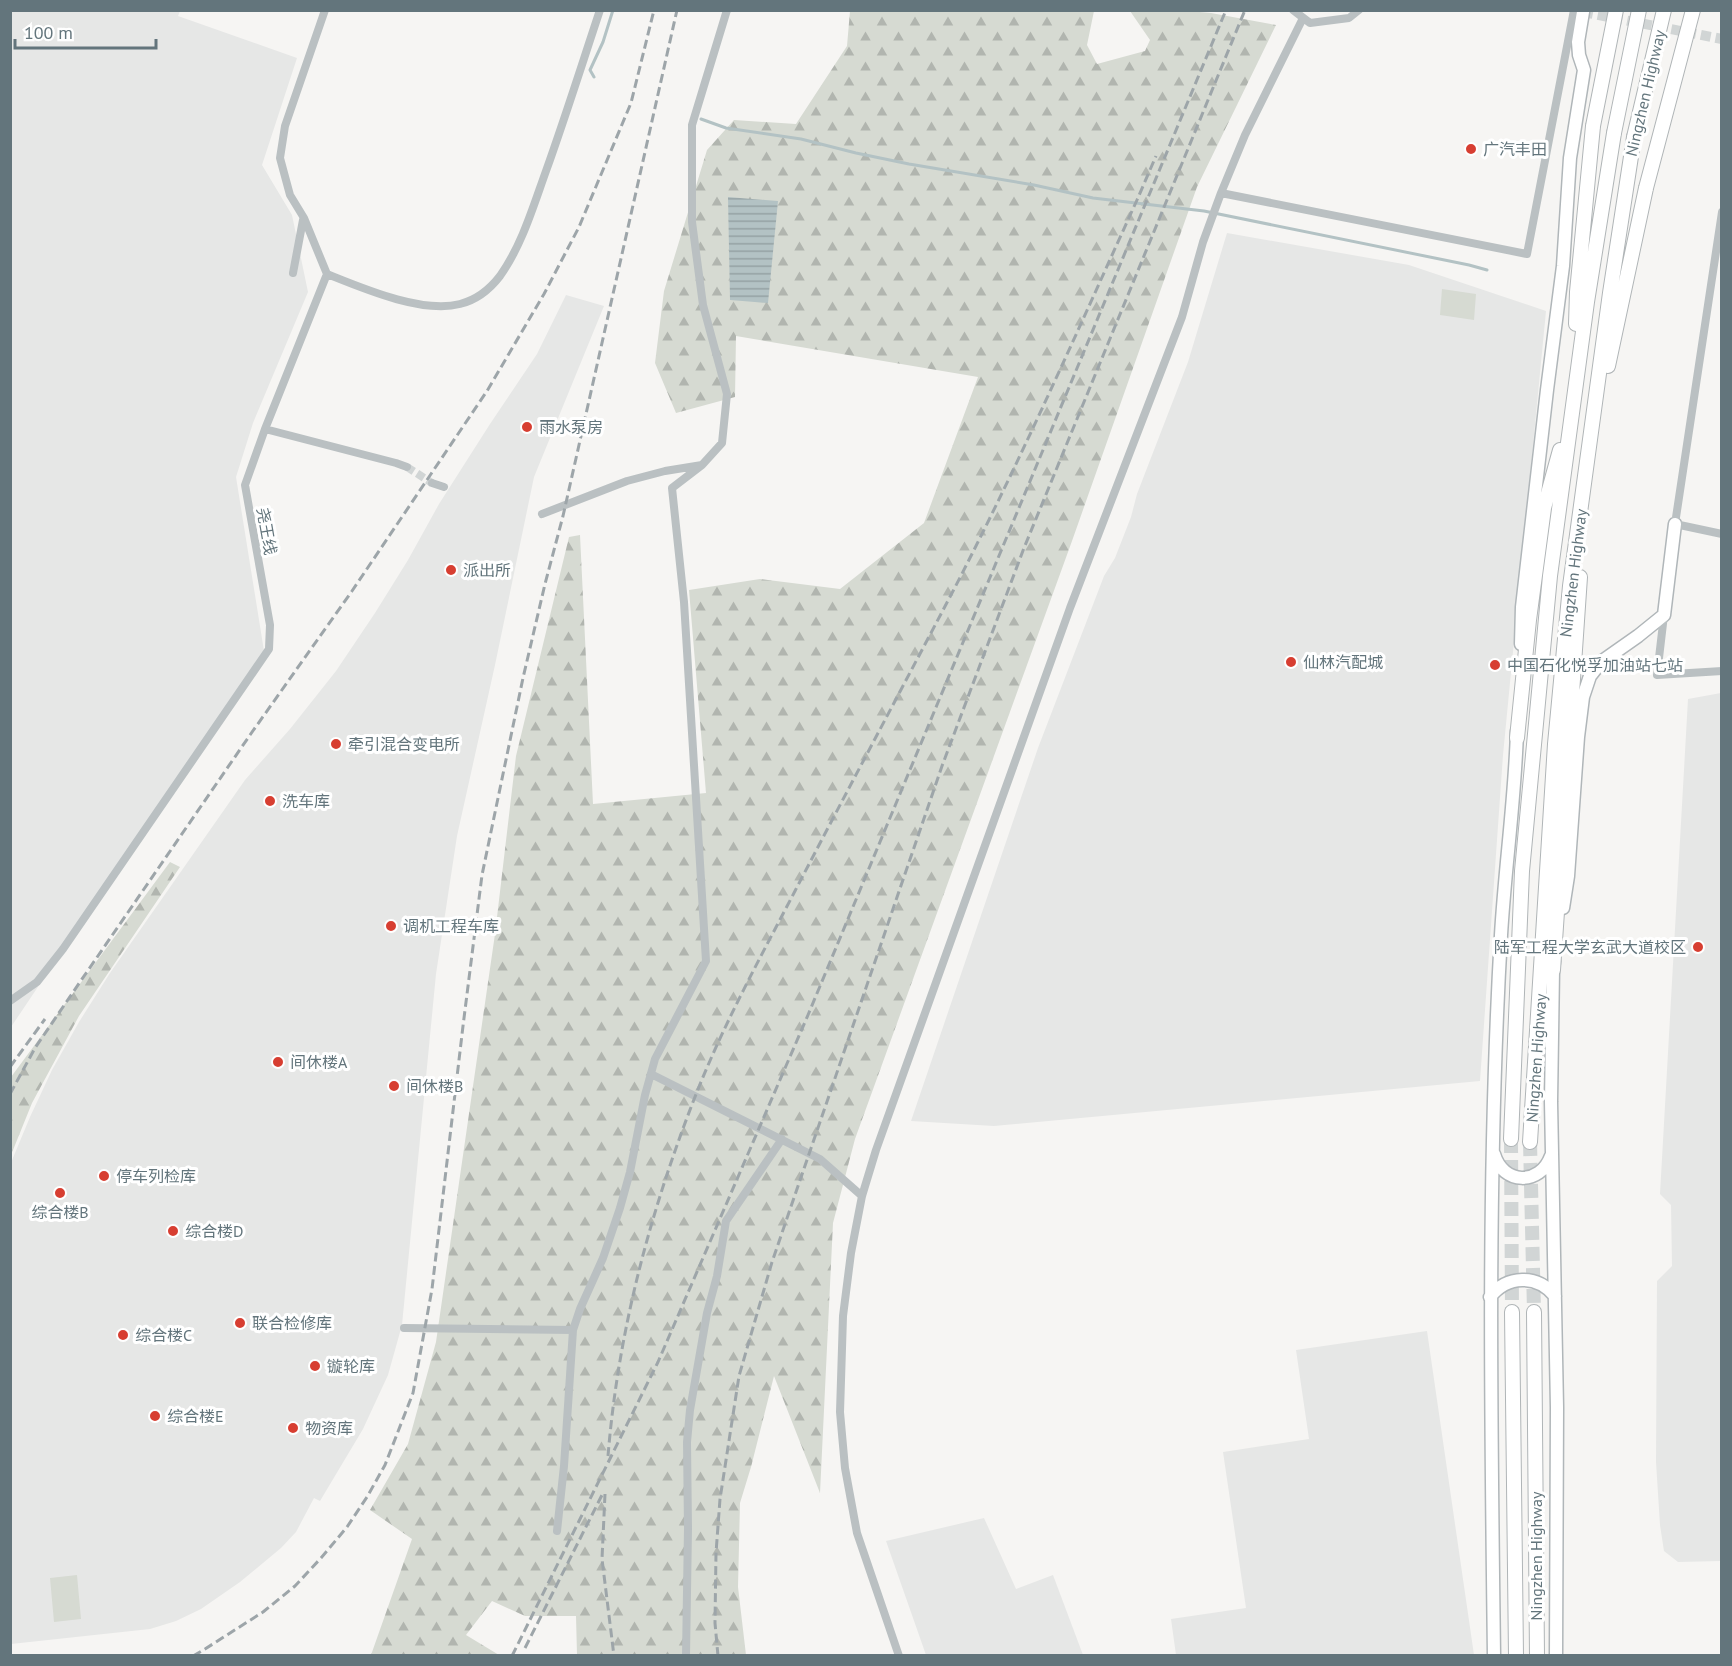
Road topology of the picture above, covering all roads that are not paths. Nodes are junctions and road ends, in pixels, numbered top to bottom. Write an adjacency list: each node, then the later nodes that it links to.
1 (325, 10): 14 (street)
2 (600, 10): 16 (street)
3 (727, 10): 20 (street)
4 (1293, 10): 11 (street)
5 (1359, 10): 11 (street)
6 (1616, 10): 17 (highway, bridge)
7 (1639, 10): 17 (highway, Ningzhen Highway, bridge)
8 (1664, 10): 19 (highway, Ningzhen Highway, bridge)
9 (1693, 10): 19 (highway, bridge)
10 (1578, 11): 12 (street); 29 (main road)
11 (1303, 18): 12 (street)
12 (1221, 193): 38 (street)
13 (1722, 212): 25 (street)
14 (304, 218): 15 (street); 16 (street)
15 (293, 273)
16 (327, 274): 18 (street, 尧王线)
17 (1574, 399): 29 (highway); 34 (highway, Ningzhen Highway)
18 (265, 429): 21 (street); 31 (street, 尧王线)
19 (1588, 459): 30 (highway); 35 (highway, Ningzhen Highway)
20 (702, 465): 24 (street); 32 (street)
21 (407, 467)
22 (432, 483): 23 (street)
23 (444, 486)
24 (542, 514)
25 (1675, 524): 26 (street); 27 (main road)
26 (1722, 534)
27 (1664, 615): 28 (street); 30 (main road)
28 (1722, 671)
29 (1517, 738): 37 (main road)
30 (1553, 970): 36 (main road)
31 (10, 1001)
32 (651, 1074): 33 (street); 44 (street)
33 (782, 1139): 38 (street); 46 (street)
34 (1510, 1139)
35 (1530, 1142)
36 (1552, 1142): 37 (main road); 39 (main road)
37 (1493, 1150): 40 (main road)
38 (862, 1196): 47 (street)
39 (1555, 1296): 40 (main road); 51 (main road)
40 (1490, 1297): 48 (main road)
41 (1512, 1312): 49 (highway, Ningzhen Highway)
42 (1534, 1312): 50 (highway, Ningzhen Highway)
43 (404, 1328): 44 (street)
44 (573, 1330): 45 (street)
45 (557, 1531)
46 (686, 1656)
47 (899, 1656)
48 (1494, 1656)
49 (1516, 1656)
50 (1537, 1656)
51 (1556, 1656)

